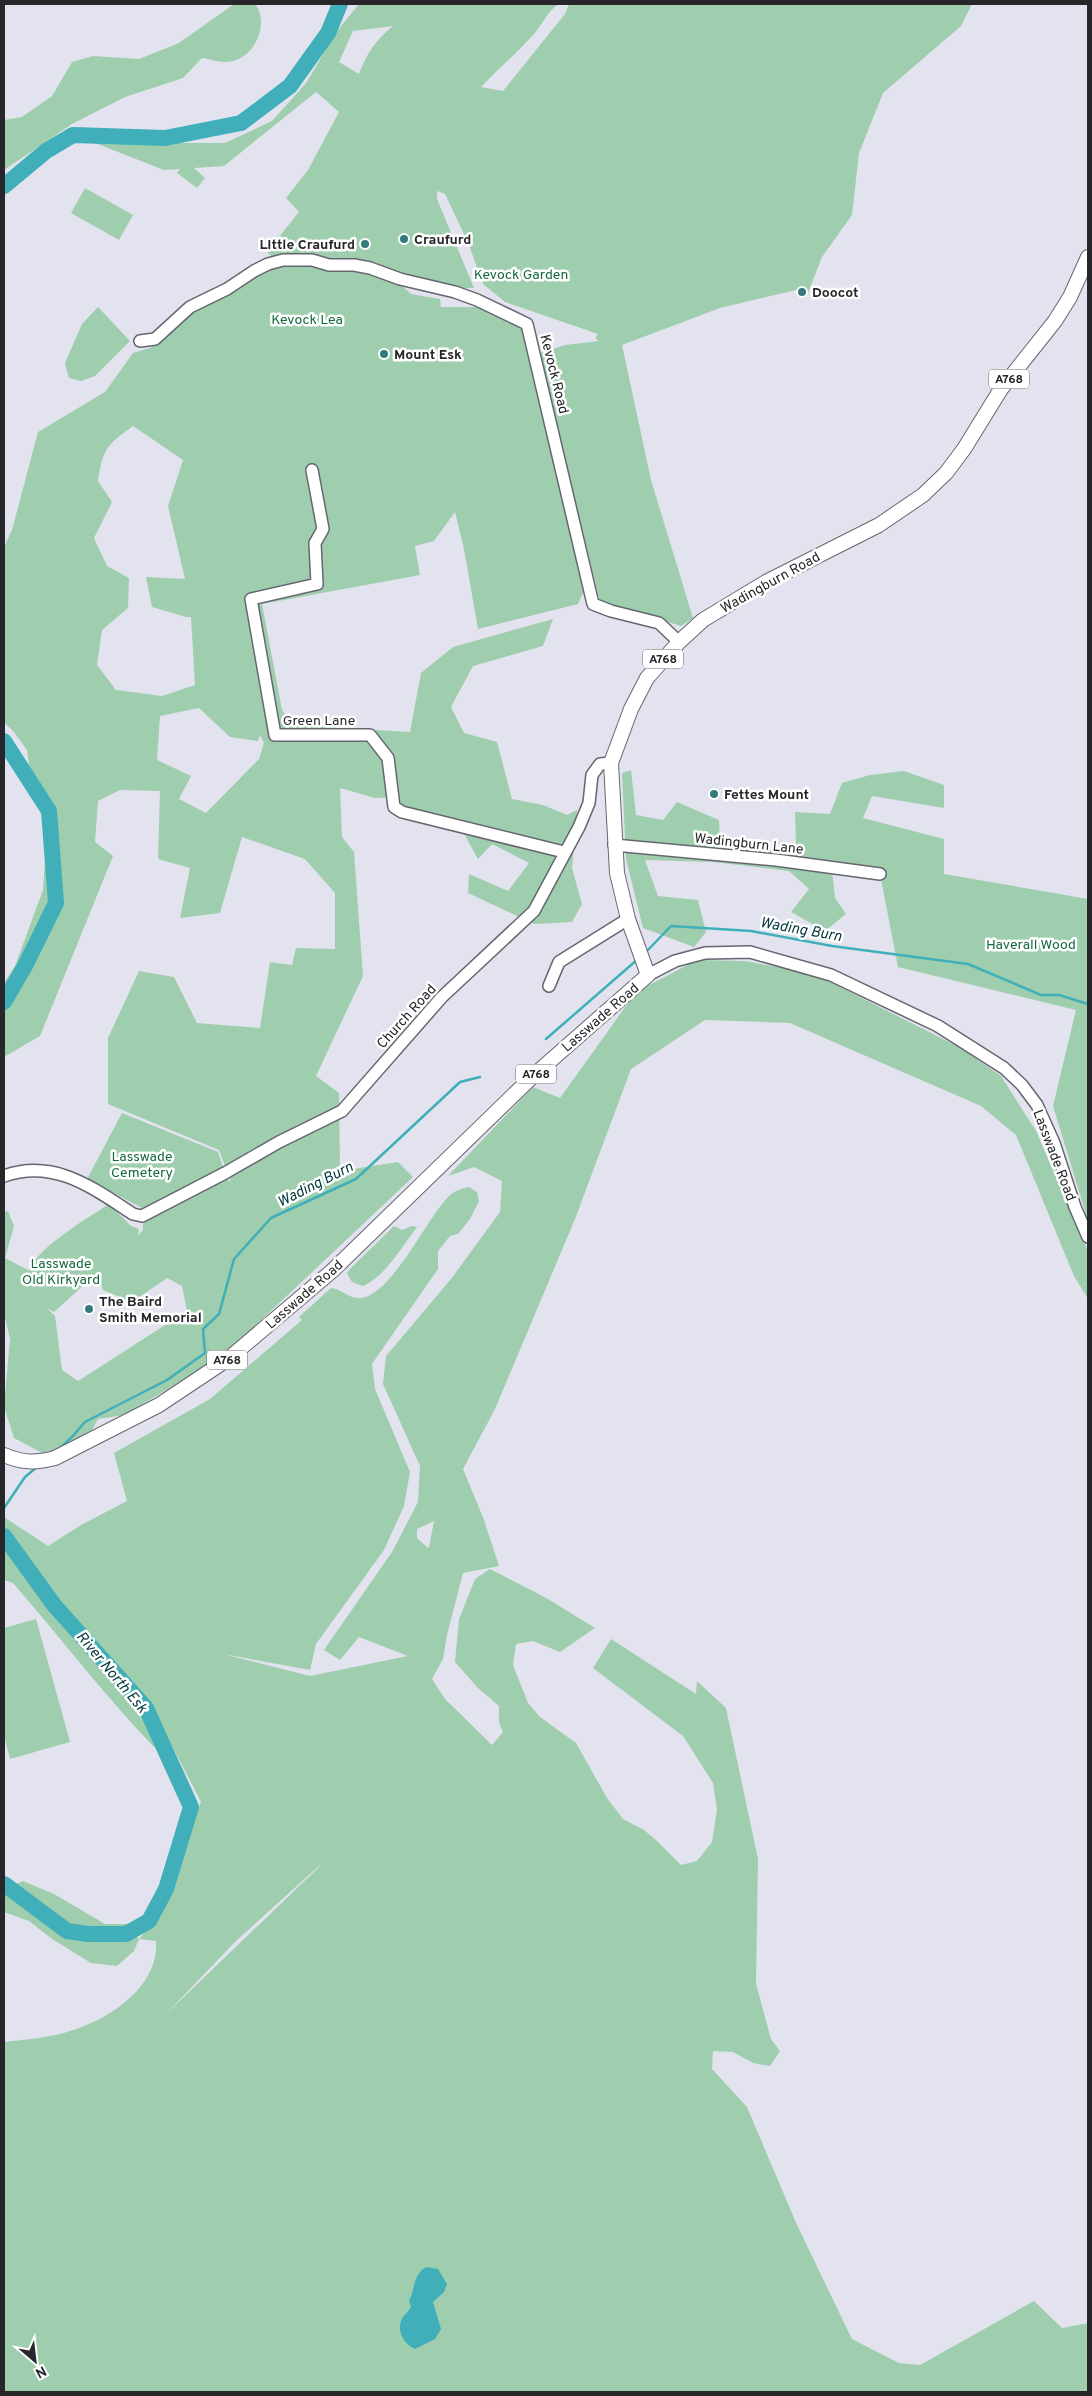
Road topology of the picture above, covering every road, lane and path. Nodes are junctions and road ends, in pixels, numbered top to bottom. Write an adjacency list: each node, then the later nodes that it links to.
1 (1088, 257): 4 (main road, Wadingburn Road / A768)
2 (140, 340): 4 (street, Kevock Road)
3 (312, 470): 7 (street, Green Lane)
4 (679, 642): 5 (main road, Wadingburn Road / A768)
5 (611, 763): 6 (main road, Wadingburn Road / A768); 7 (street, Church Road)
6 (614, 845): 8 (street, Wadingburn Lane); 9 (main road, Wadingburn Road / A768)
7 (564, 852): 12 (street, Church Road)
8 (880, 874)
9 (628, 919): 10 (main road, Wadingburn Road / A768); 11 (street)
10 (643, 963): 13 (street, Lasswade Road); 14 (main road, Lasswade Road / A768)
11 (549, 986)
12 (4, 1176)
13 (1088, 1237)
14 (4, 1456)

